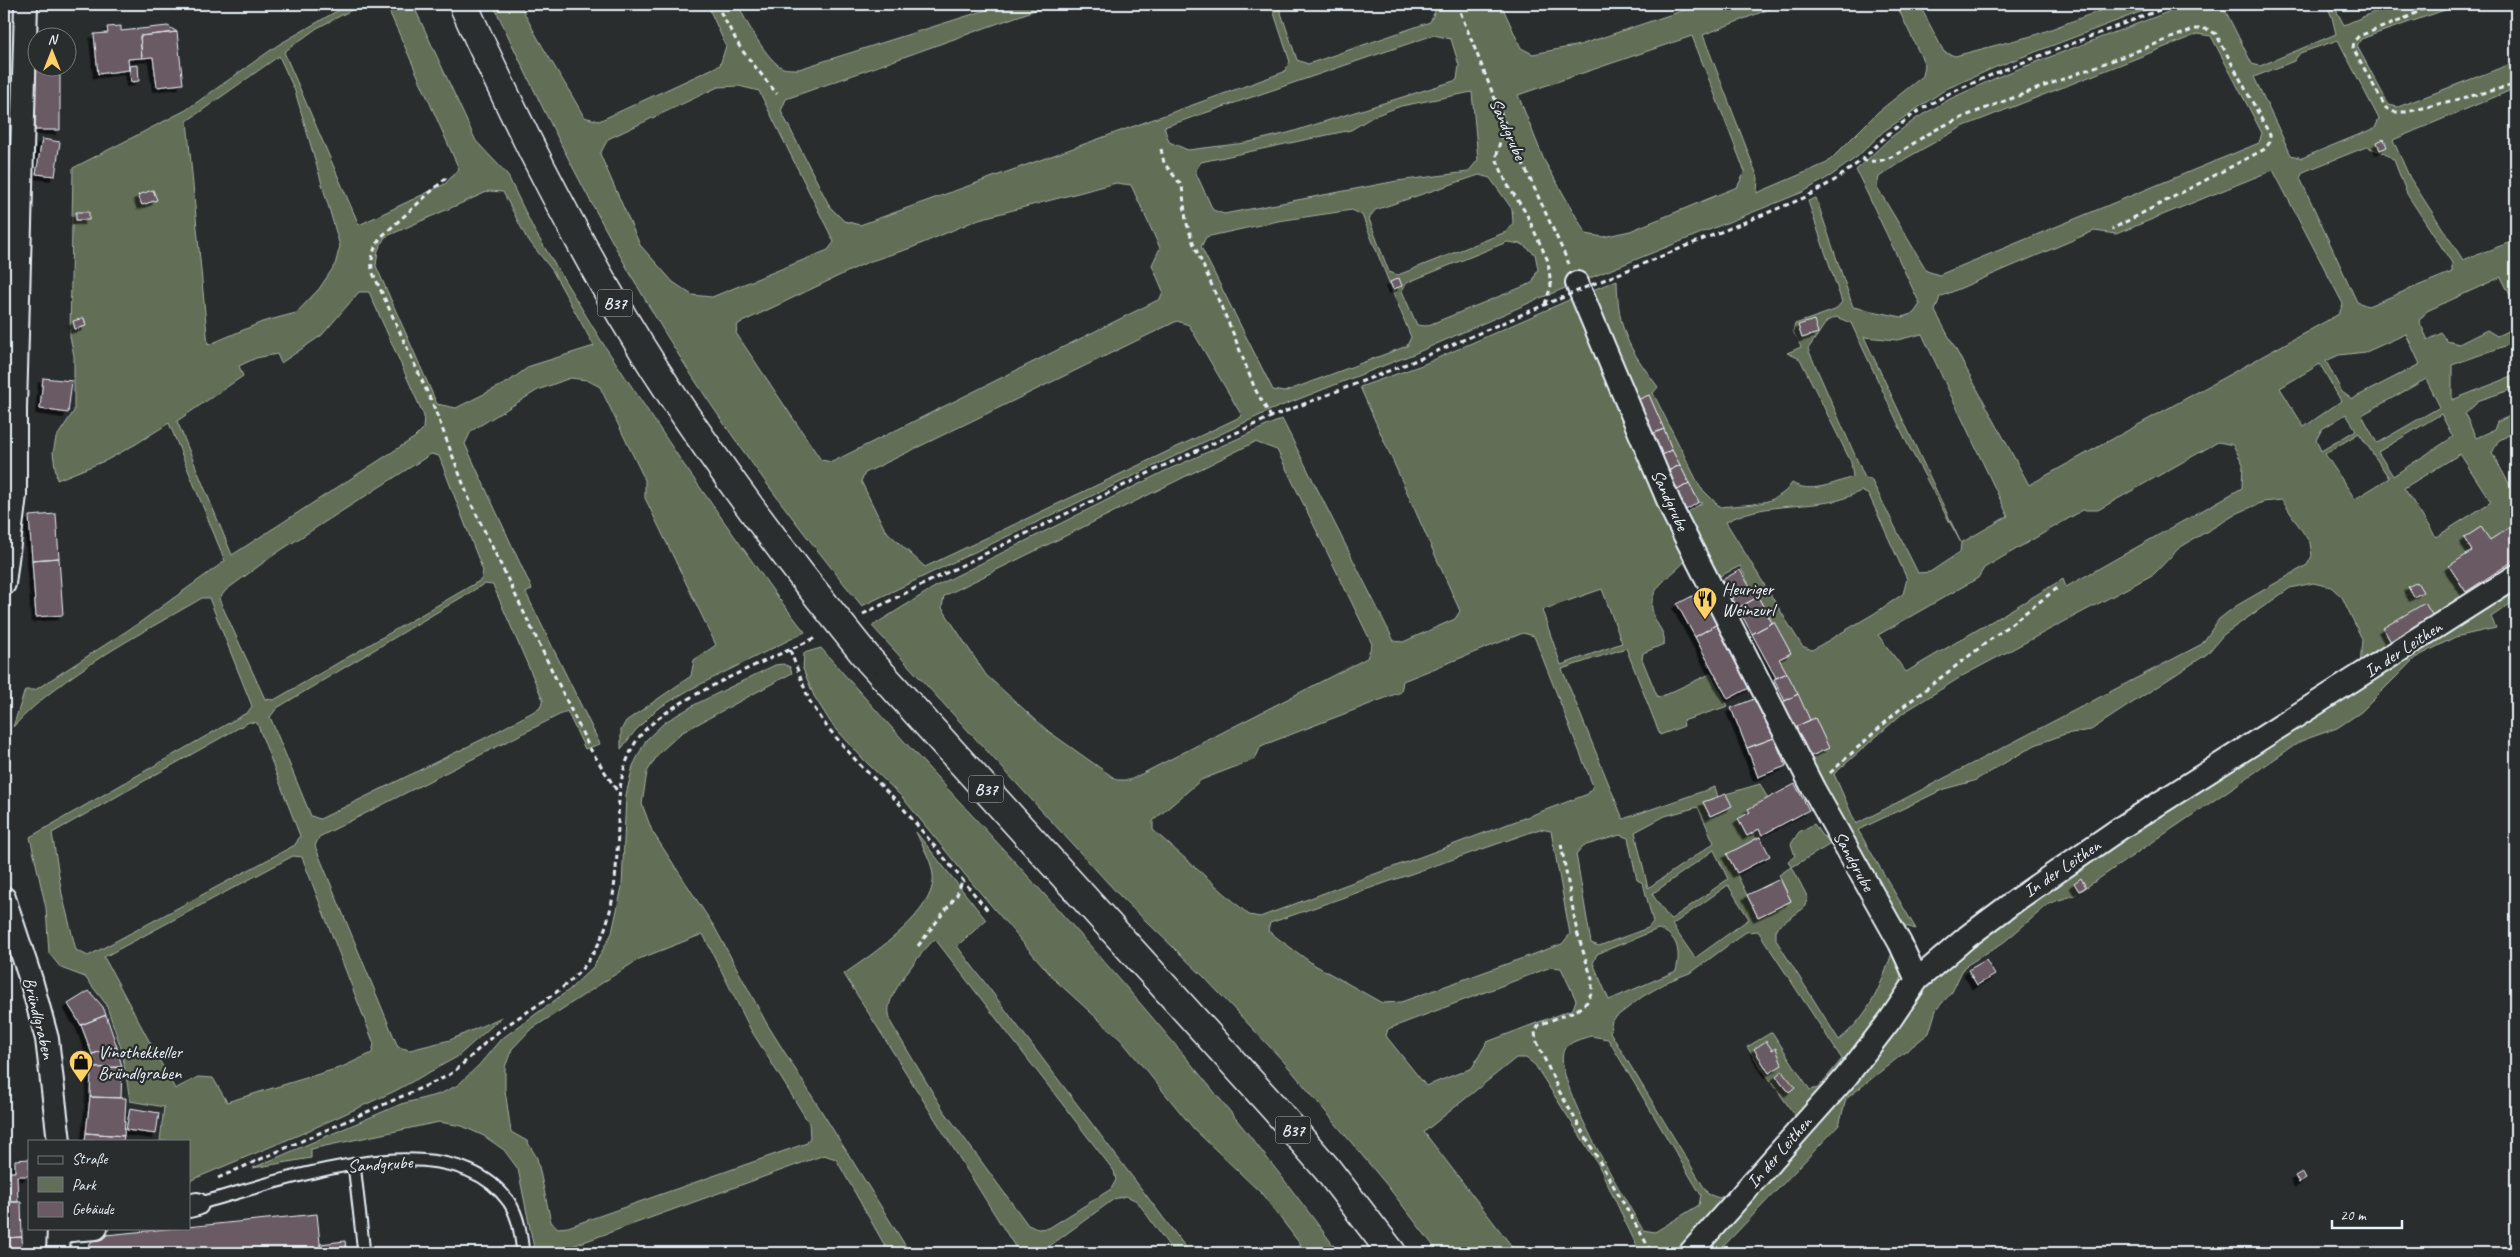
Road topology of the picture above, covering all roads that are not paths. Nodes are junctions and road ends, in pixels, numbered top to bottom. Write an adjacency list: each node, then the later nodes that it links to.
1 (26, 4): 5 (street)
2 (463, 4): 15 (main road, B37, bridge)
3 (1588, 282): 7 (street, Sandgrube)
4 (2516, 576): 7 (street, In der Leithen)
5 (4, 584)
6 (4, 898): 8 (street, Bründlgraben)
7 (1917, 980): 16 (street, In der Leithen)
8 (58, 1140)
9 (354, 1164): 10 (lane, Sandgrube); 13 (lane); 14 (lane, Sandgrube)
10 (193, 1205)
11 (59, 1230): 12 (street)
12 (58, 1253)
13 (364, 1253)
14 (523, 1253)
15 (1392, 1253)
16 (1690, 1253)

